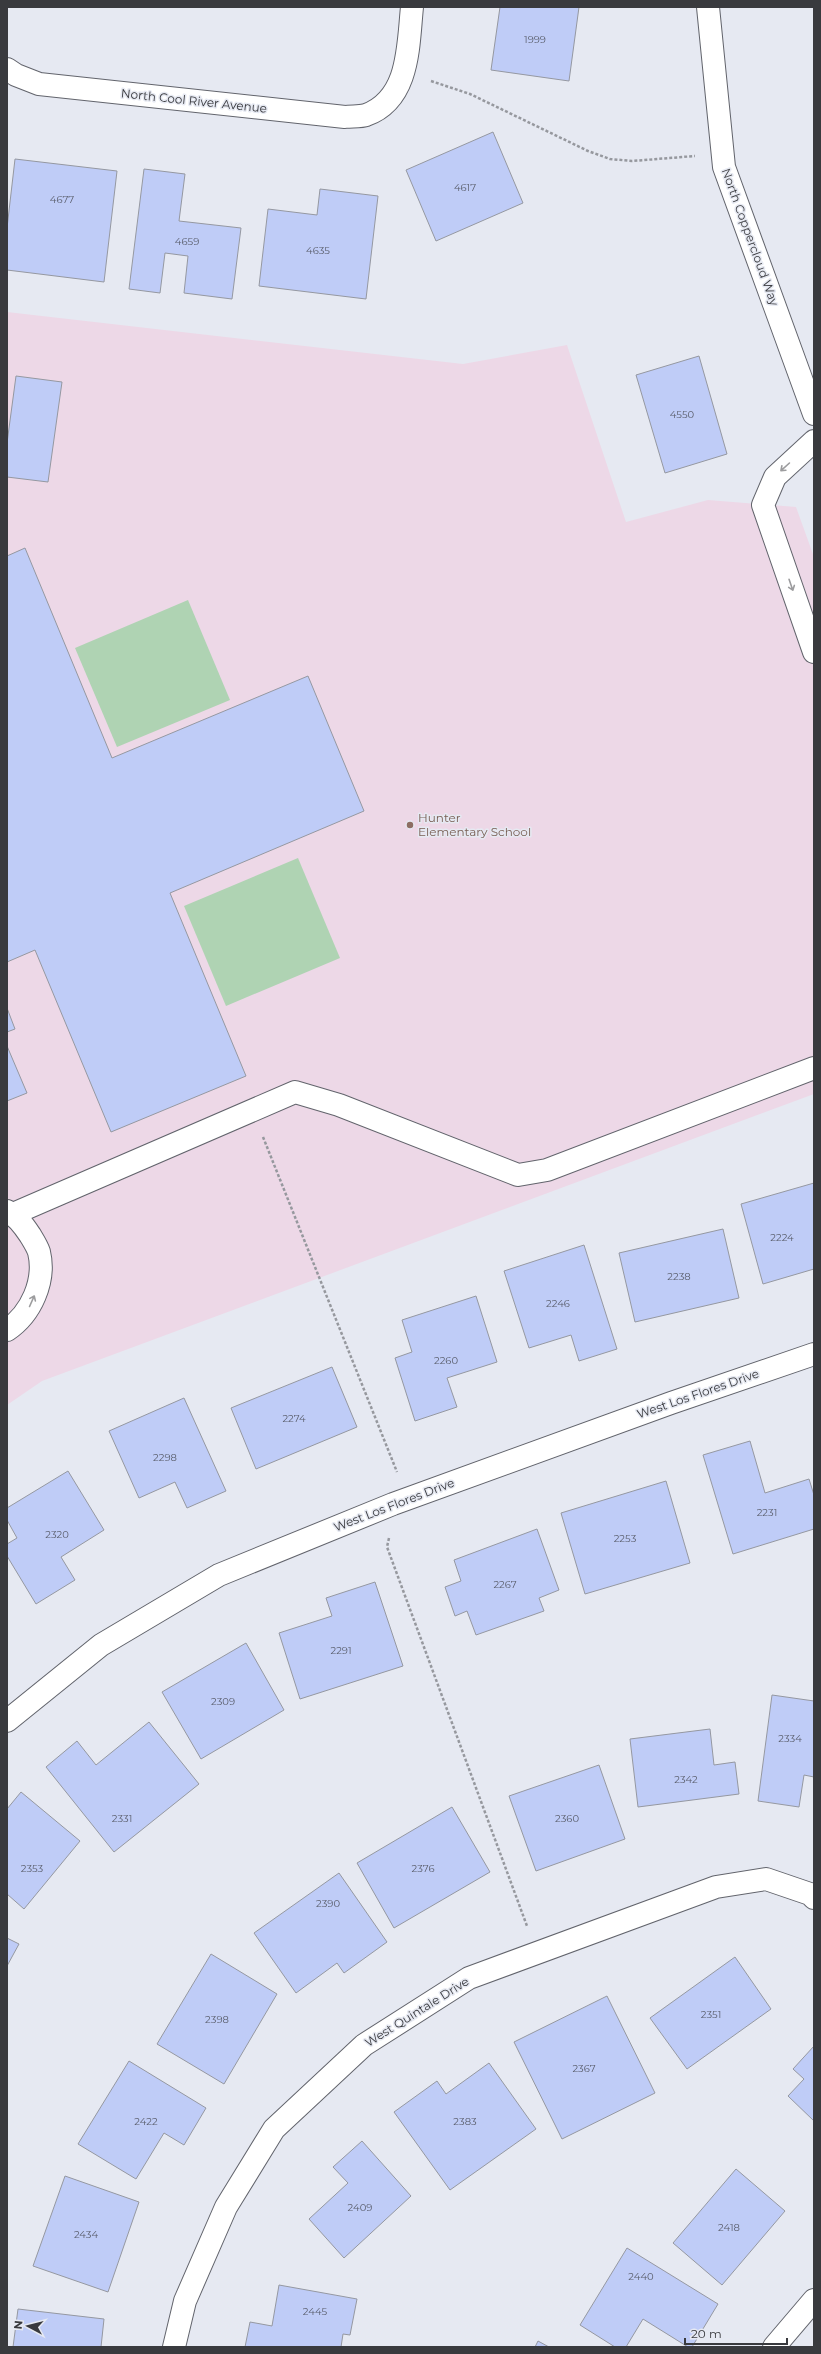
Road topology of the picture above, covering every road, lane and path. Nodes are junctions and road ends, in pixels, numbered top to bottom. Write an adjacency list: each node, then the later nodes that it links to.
1 (412, 7): 4 (street, North Cool River Avenue)
2 (708, 7): 5 (street, North Coppercloud Way)
3 (7, 69): 4 (street, North Cool River Avenue)
4 (403, 73): 5 (path)
5 (723, 154): 6 (street, North Coppercloud Way)
6 (814, 414)
7 (814, 441): 8 (street, one-way to 8)
8 (814, 652)
9 (814, 1068): 10 (street)
10 (10, 1212): 11 (street, one-way to 10)
11 (7, 1330)
12 (814, 1354): 13 (street, West Los Flores Drive)
13 (7, 1721)
14 (814, 1898): 16 (street, West Quintale Drive)
15 (814, 2300): 17 (street)
16 (174, 2347)
17 (774, 2347)

